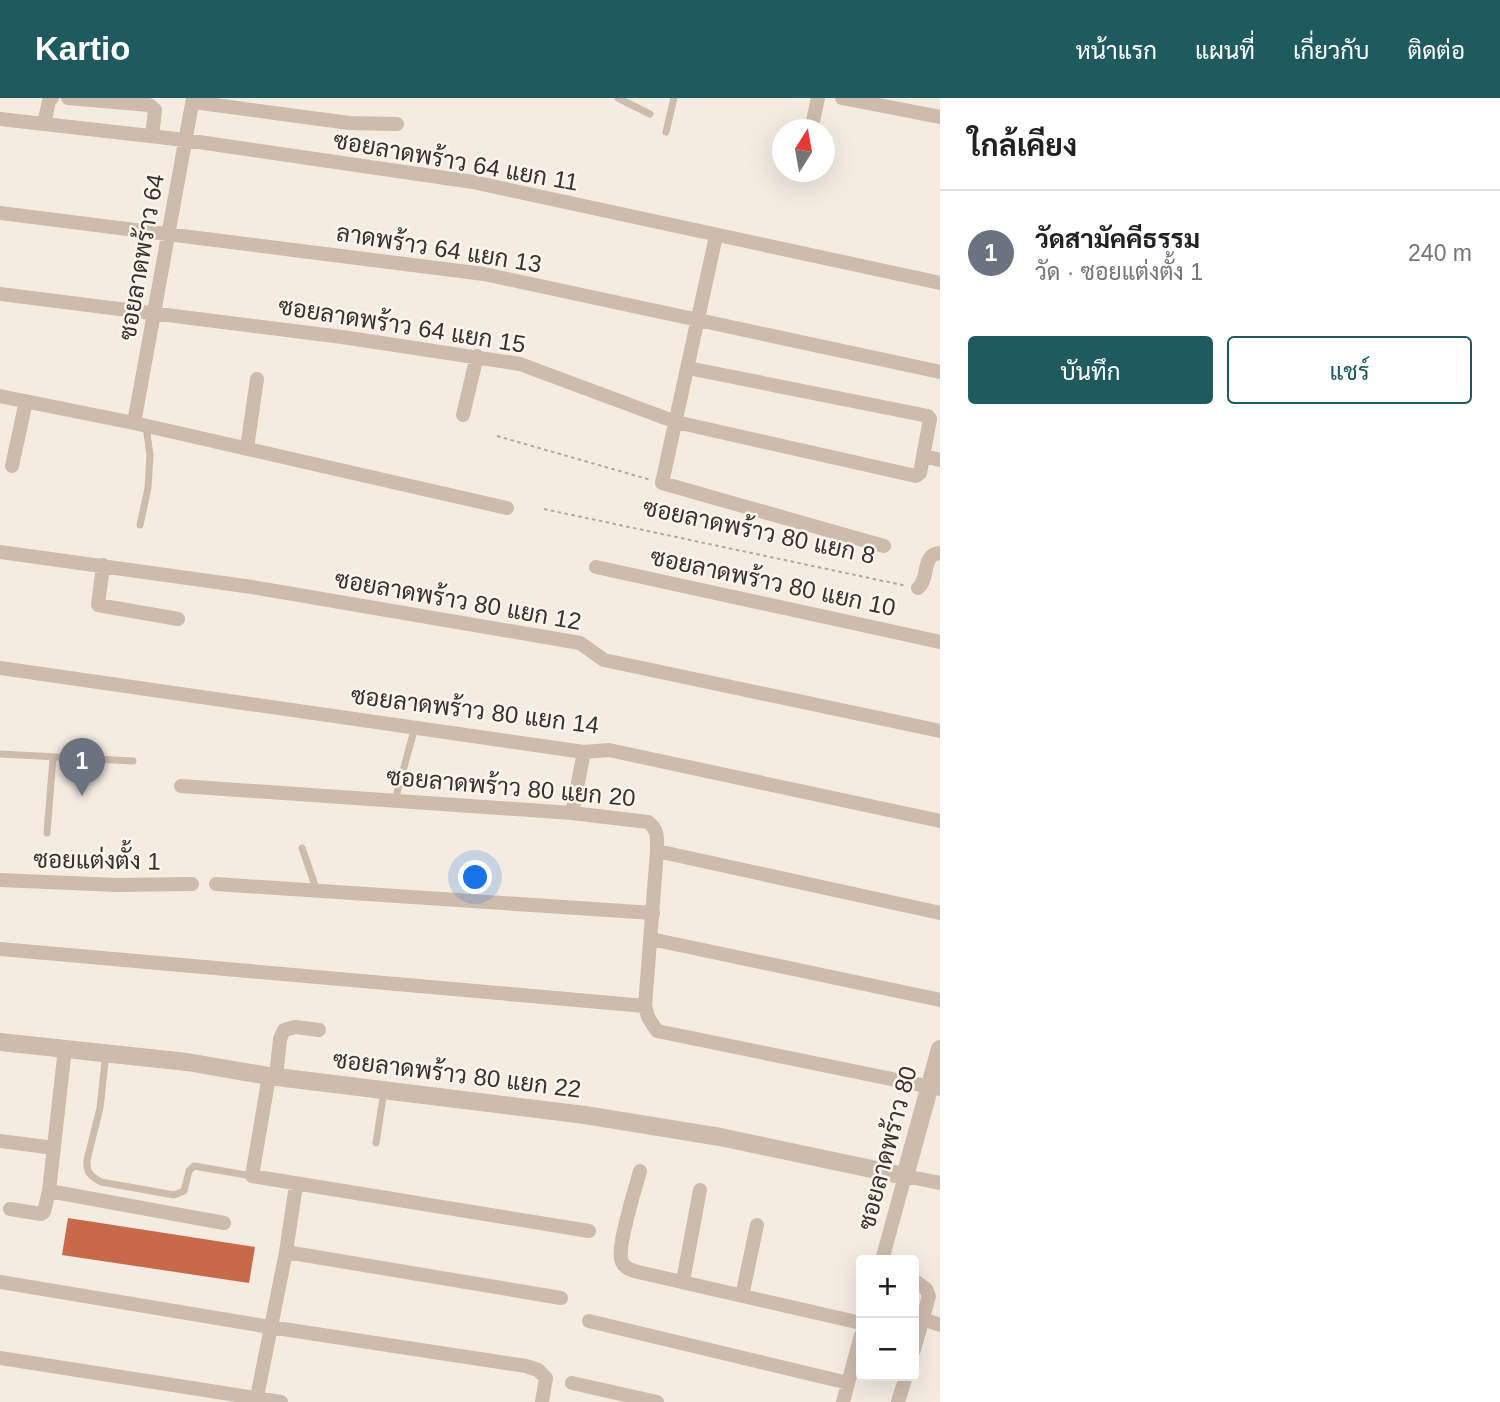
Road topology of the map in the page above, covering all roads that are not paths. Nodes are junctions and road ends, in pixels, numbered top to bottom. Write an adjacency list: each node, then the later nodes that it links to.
1 (52, 98): 12 (street)
2 (68, 98): 15 (street)
3 (618, 98): 8 (lane)
4 (674, 98): 14 (lane)
5 (818, 98): 11 (street)
6 (842, 98): 9 (street)
7 (193, 100): 13 (street); 16 (street, ซอยลาดพร้าว 64)
8 (650, 114)
9 (940, 117)
10 (0, 119): 12 (street, ซอยลาดพร้าว 64 แยก 11)
11 (813, 119)
12 (44, 124): 15 (street, ซอยลาดพร้าว 64 แยก 11)
13 (397, 124)
14 (666, 132)
15 (152, 136): 16 (street, ซอยลาดพร้าว 64 แยก 11)
16 (185, 140): 18 (street, ซอยลาดพร้าว 64); 19 (street, ซอยลาดพร้าว 64 แยก 11)
17 (0, 213): 18 (street, ลาดพร้าว 64 แยก 13)
18 (169, 235): 22 (street, ซอยลาดพร้าว 64); 23 (street, ลาดพร้าว 64 แยก 13)
19 (716, 236): 20 (street, ซอยลาดพร้าว 64 แยก 11); 23 (street)
20 (940, 283)
21 (0, 294): 22 (street, ซอยลาดพร้าว 64 แยก 15)
22 (154, 314): 24 (street, ซอยลาดพร้าว 64 แยก 15); 32 (street, ซอยลาดพร้าว 64)
23 (699, 321): 25 (street); 26 (street, ลาดพร้าว 64 แยก 13)
24 (477, 356): 30 (street); 31 (street, ซอยลาดพร้าว 64 แยก 15)
25 (688, 368): 31 (street); 34 (street)
26 (940, 372)
27 (257, 379): 33 (street)
28 (0, 396): 29 (street)
29 (26, 401): 32 (street); 36 (street)
30 (463, 415)
31 (676, 422): 34 (street, ซอยลาดพร้าว 64 แยก 15); 39 (street)
32 (140, 425): 33 (street); 38 (lane)
33 (247, 448): 37 (street)
34 (923, 456): 35 (street)
35 (940, 460)
36 (12, 466)
37 (507, 508)
38 (139, 525)
39 (884, 546)
40 (0, 552): 42 (street, ซอยลาดพร้าว 80 แยก 12)
41 (940, 552): 44 (street)
42 (103, 565): 45 (street); 49 (street, ซอยลาดพร้าว 80 แยก 12)
43 (596, 567): 46 (street, ซอยลาดพร้าว 80 แยก 10)
44 (918, 588)
45 (178, 619)
46 (940, 642)
47 (0, 668): 48 (street, ซอยลาดพร้าว 80 แยก 14)
48 (415, 727): 50 (street, ซอยลาดพร้าว 80 แยก 14); 55 (lane)
49 (940, 731)
50 (584, 751): 56 (street); 57 (street, ซอยลาดพร้าว 80 แยก 14)
51 (0, 754): 52 (lane)
52 (53, 758): 53 (lane); 58 (lane)
53 (132, 761)
54 (181, 786): 55 (street, ซอยลาดพร้าว 80 แยก 20)
55 (394, 800): 56 (street, ซอยลาดพร้าว 80 แยก 20)
56 (572, 813): 60 (street, ซอยลาดพร้าว 80 แยก 20)
57 (940, 821)
58 (47, 833)
59 (302, 848): 64 (lane)
60 (657, 851): 65 (street); 66 (street, ซอยลาดพร้าว 80 แยก 20)
61 (0, 880): 62 (street, ซอยแต่งตั้ง 1)
62 (192, 884)
63 (216, 884): 64 (street)
64 (317, 891): 66 (street)
65 (940, 913)
66 (653, 914): 67 (street, ซอยลาดพร้าว 80 แยก 20)
67 (650, 939): 69 (street); 70 (street, ซอยลาดพร้าว 80 แยก 20)
68 (0, 949): 70 (street)
69 (940, 1000)
70 (645, 1006): 77 (street)
71 (319, 1030): 76 (street)
72 (0, 1042): 73 (street, ซอยลาดพร้าว 80 แยก 22)
73 (65, 1048): 75 (street, ซอยลาดพร้าว 80 แยก 22); 81 (street)
74 (940, 1049): 77 (street, ซอยลาดพร้าว 80)
75 (106, 1053): 76 (street, ซอยลาดพร้าว 80 แยก 22); 83 (lane)
76 (273, 1076): 78 (street, ซอยลาดพร้าว 80 แยก 22); 83 (street)
77 (935, 1088): 84 (street, ซอยลาดพร้าว 80)
78 (384, 1089): 80 (lane); 84 (street, ซอยลาดพร้าว 80 แยก 22)
79 (0, 1141): 81 (street)
80 (376, 1143)
81 (54, 1148): 88 (street)
82 (640, 1171): 96 (street)
83 (252, 1176): 86 (street)
84 (905, 1176): 85 (street); 94 (street, ซอยลาดพร้าว 80)
85 (940, 1183)
86 (296, 1185): 92 (street); 93 (street)
87 (700, 1190): 96 (street)
88 (49, 1191): 89 (street); 90 (street)
89 (10, 1209)
90 (224, 1223)
91 (757, 1226): 98 (street)
92 (589, 1231)
93 (286, 1252): 99 (street); 104 (street)
94 (883, 1255)
95 (0, 1282): 104 (street)
96 (683, 1282): 98 (street)
97 (919, 1284): 100 (street)
98 (742, 1296): 102 (street)
99 (561, 1298)
100 (923, 1319): 103 (street); 105 (street)
101 (589, 1321): 110 (street)
102 (856, 1322)
103 (940, 1325)
104 (270, 1327): 111 (street); 113 (street)
105 (919, 1333)
106 (856, 1353): 110 (street)
107 (0, 1358): 111 (street)
108 (904, 1381): 116 (street)
109 (572, 1383): 114 (street)
110 (848, 1383): 115 (street)
111 (256, 1400): 112 (street)
112 (281, 1402)
113 (542, 1402)
114 (657, 1402)
115 (843, 1402)
116 (898, 1402)

